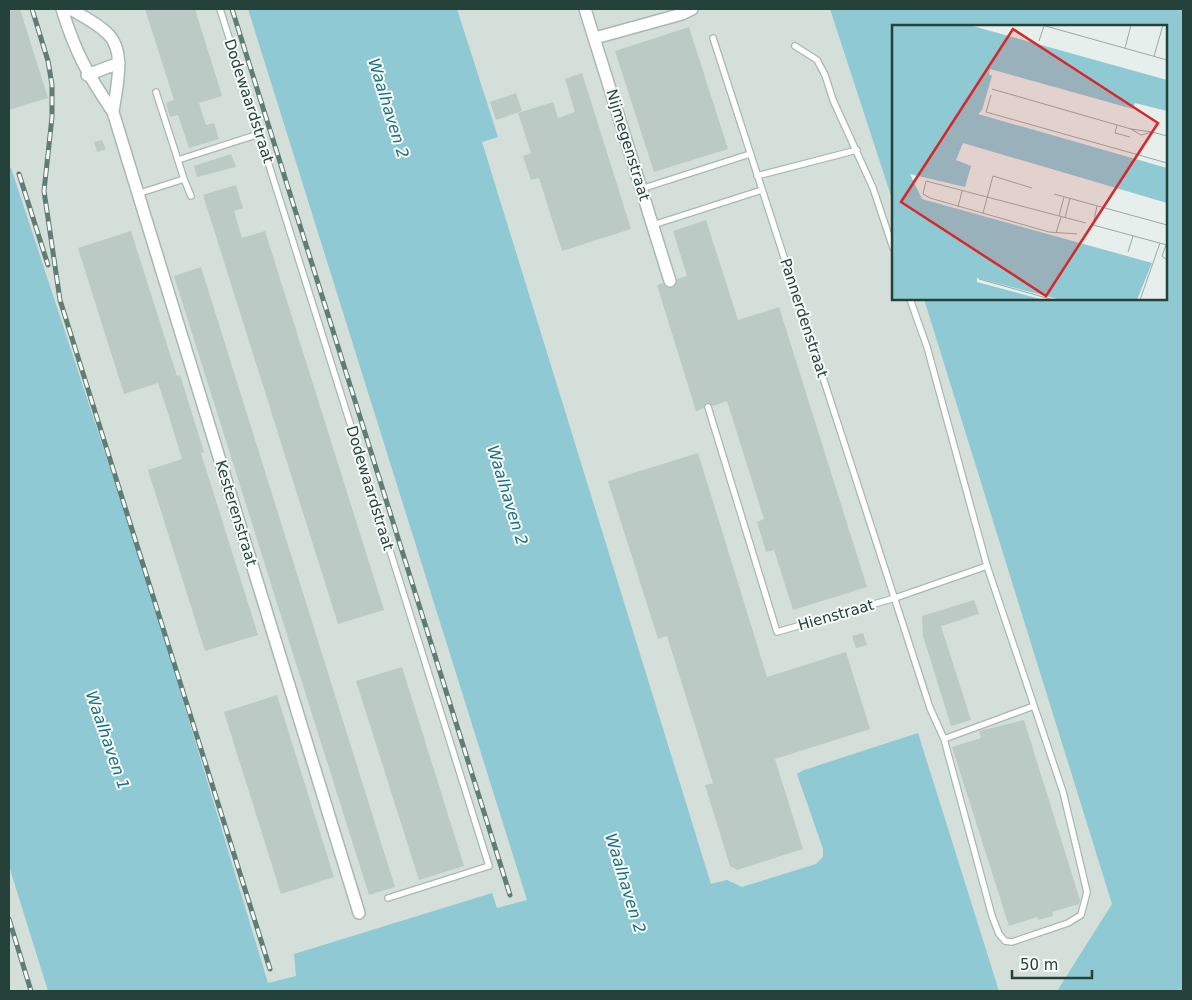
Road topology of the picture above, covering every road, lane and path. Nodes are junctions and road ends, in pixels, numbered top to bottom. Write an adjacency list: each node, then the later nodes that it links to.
1 (62, 9): 10 (street, Kesterenstraat)
2 (71, 9): 9 (street, Kesterenstraat)
3 (220, 9): 13 (lane, Dodewaardstraat)
4 (585, 9): 6 (street, Nijmegenstraat)
5 (692, 9): 6 (street)
6 (595, 38): 19 (street, Nijmegenstraat)
7 (712, 38): 15 (lane, Pannerdenstraat)
8 (795, 46): 14 (lane)
9 (119, 63): 10 (street); 12 (street, Kesterenstraat)
10 (88, 75): 12 (street, Kesterenstraat)
11 (156, 92): 16 (lane)
12 (112, 112): 21 (street, Kesterenstraat)
13 (259, 134): 16 (lane); 32 (lane, Dodewaardstraat)
14 (856, 150): 17 (lane); 24 (lane)
15 (750, 154): 17 (lane, Pannerdenstraat); 19 (lane)
16 (178, 160): 18 (lane)
17 (757, 176): 20 (lane, Pannerdenstraat)
18 (184, 179): 21 (lane); 22 (lane)
19 (641, 189): 23 (street, Nijmegenstraat)
20 (762, 190): 23 (lane); 29 (lane, Pannerdenstraat)
21 (137, 194): 33 (street, Kesterenstraat)
22 (192, 196)
23 (653, 225): 25 (street, Nijmegenstraat)
24 (892, 245)
25 (670, 281)
26 (910, 300): 28 (lane)
27 (708, 407): 29 (lane, Hienstraat)
28 (987, 566): 29 (lane, Hienstraat); 30 (lane)
29 (895, 598): 31 (lane, Pannerdenstraat)
30 (1034, 706): 31 (lane); 31 (lane, Pannerdenstraat)
31 (944, 739)
32 (388, 898)
33 (359, 913)

